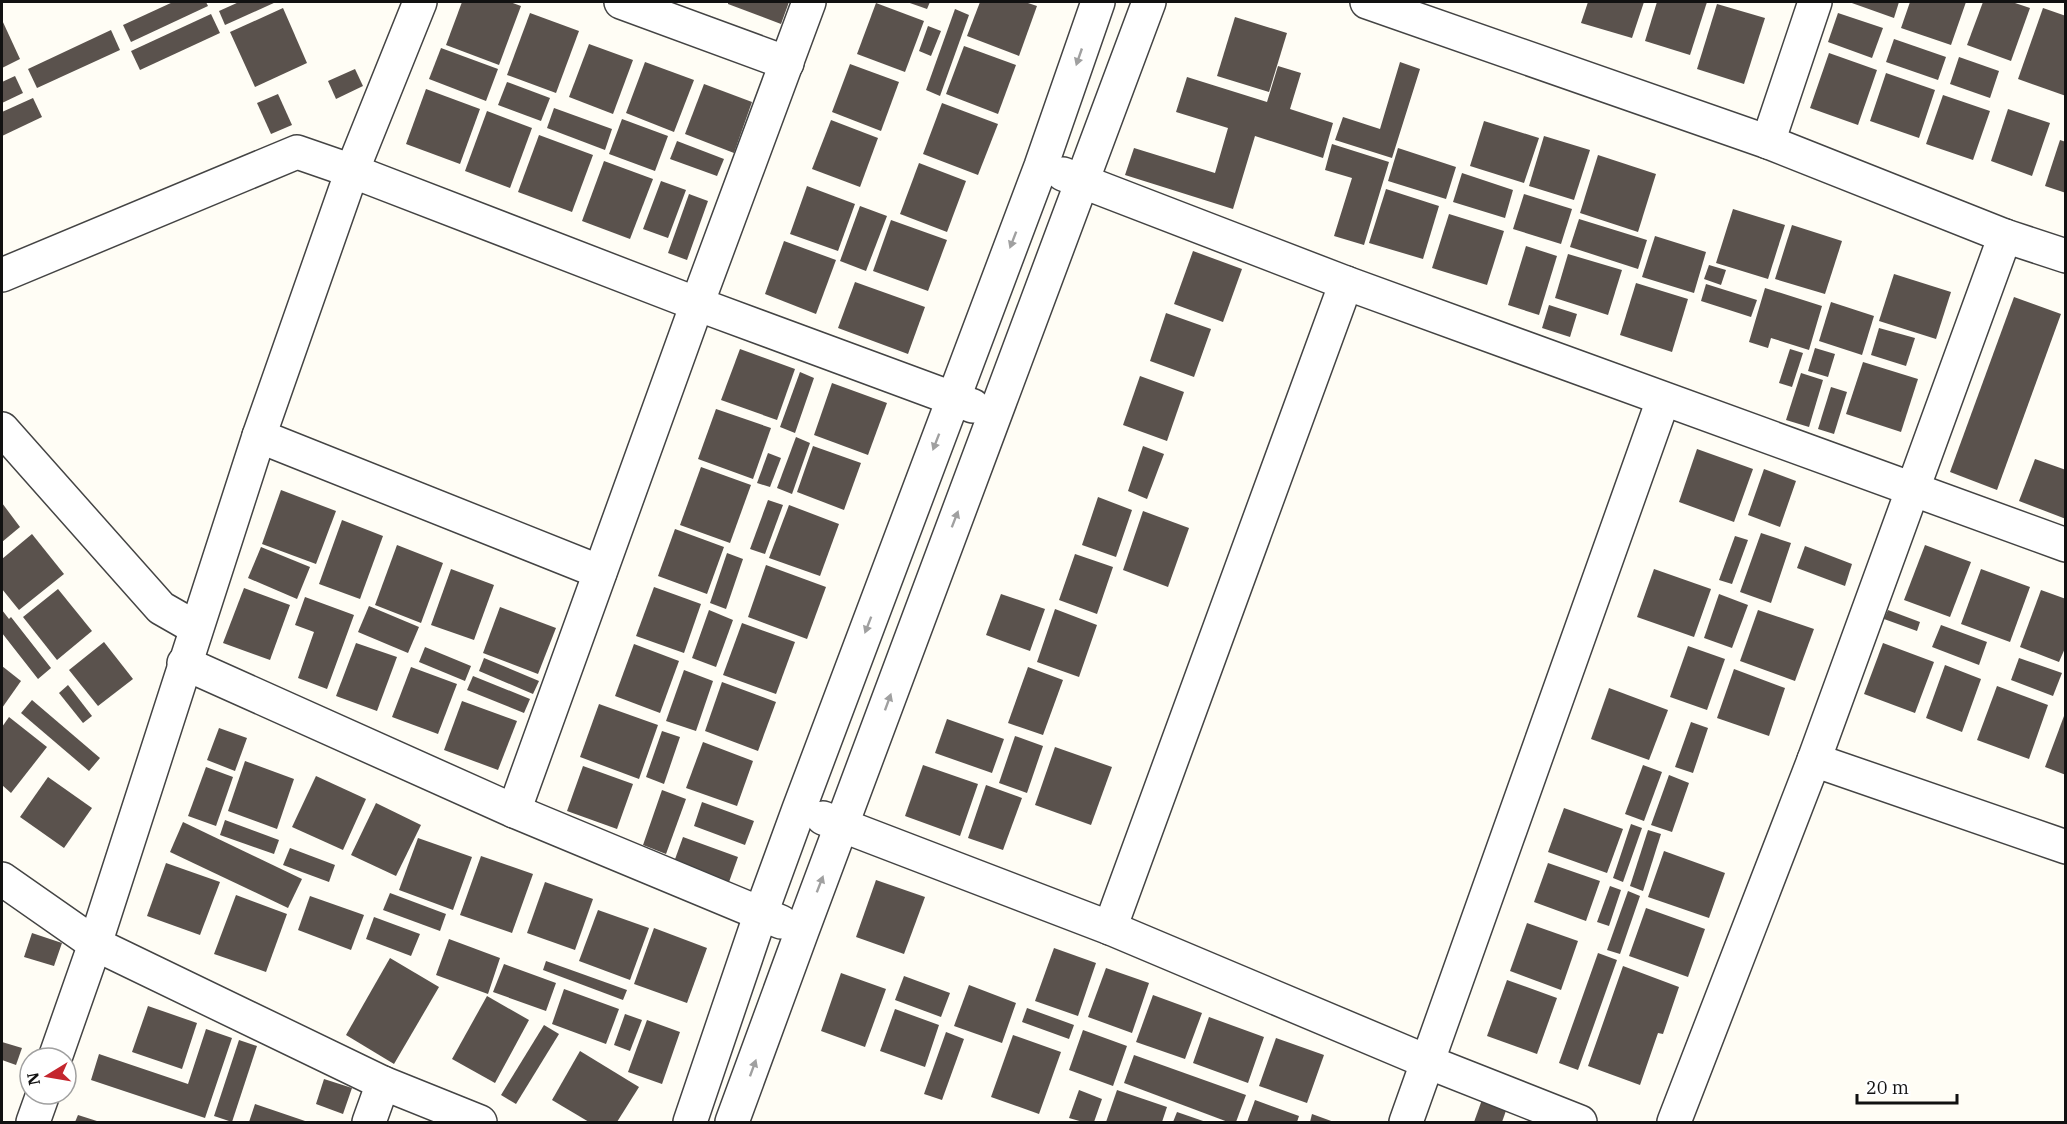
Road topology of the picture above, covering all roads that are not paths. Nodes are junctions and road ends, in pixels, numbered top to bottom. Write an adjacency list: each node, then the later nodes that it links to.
1 (420, 2): 11 (street)
2 (621, 2): 8 (street)
3 (809, 2): 8 (street)
4 (1098, 2): 10 (street, one-way to 10)
5 (1149, 2): 12 (street)
6 (1367, 2): 9 (street)
7 (1815, 2): 9 (street)
8 (787, 63): 17 (street)
9 (1767, 142): 13 (street)
10 (1041, 166): 12 (street); 18 (street, one-way to 18)
11 (352, 171): 15 (street); 17 (street); 22 (street)
12 (1082, 181): 16 (street); 20 (street)
13 (2005, 236): 14 (street); 23 (street)
14 (2066, 256)
15 (2, 275)
16 (1346, 283): 19 (street); 35 (street)
17 (697, 304): 18 (street); 25 (street)
18 (953, 398): 20 (street); 29 (street, one-way to 29)
19 (1663, 400): 23 (street); 39 (street)
20 (995, 414): 31 (street, one-way to 20)
21 (2, 429): 26 (street)
22 (259, 436): 25 (street); 26 (street)
23 (1912, 489): 24 (street); 28 (street)
24 (2066, 545)
25 (600, 572): 30 (street)
26 (196, 628): 27 (street)
27 (184, 663): 30 (street); 37 (street)
28 (1814, 760): 32 (street); 49 (street)
29 (799, 809): 31 (street); 34 (street)
30 (514, 811): 34 (street)
31 (842, 825): 35 (street); 36 (street, one-way to 31)
32 (2066, 847)
33 (2, 879): 37 (street)
34 (761, 913): 36 (street); 45 (street)
35 (1110, 928): 39 (street)
36 (802, 931): 46 (street, one-way to 36)
37 (95, 944): 38 (street); 40 (street)
38 (59, 1046)
39 (1428, 1062): 47 (street); 48 (street)
40 (383, 1083): 43 (street); 44 (street)
41 (39, 1106): 42 (street)
42 (33, 1122)
43 (369, 1122)
44 (480, 1122)
45 (690, 1122)
46 (732, 1122)
47 (1406, 1122)
48 (1580, 1122)
49 (1674, 1122)

